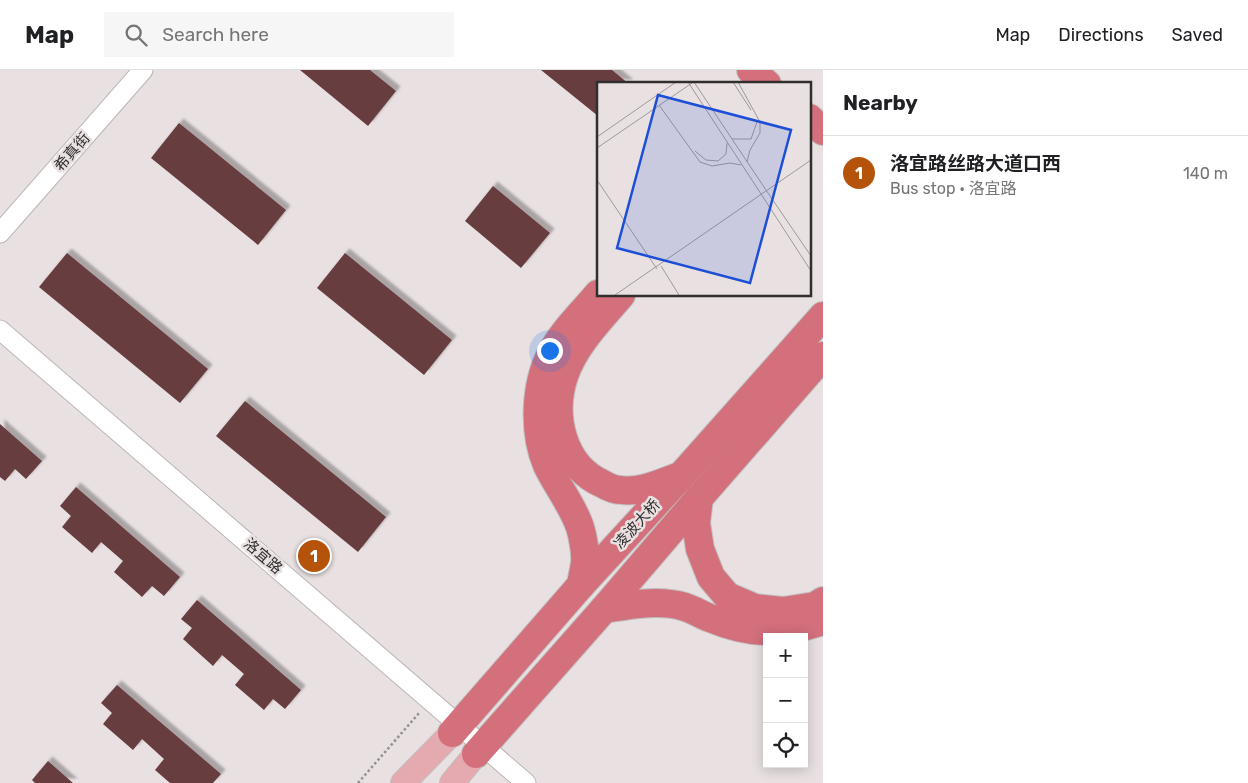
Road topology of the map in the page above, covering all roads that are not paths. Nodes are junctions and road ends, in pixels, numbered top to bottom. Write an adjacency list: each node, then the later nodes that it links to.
1 (143, 70): 6 (street, 希真街)
2 (751, 70): 3 (highway)
3 (765, 82)
4 (810, 119): 5 (highway)
5 (823, 130)
6 (0, 233)
7 (597, 295): 16 (highway)
8 (621, 296): 14 (highway)
9 (823, 316): 13 (highway, 凌波大桥)
10 (0, 330): 20 (street, 洛宜路)
11 (0, 345): 20 (street, 洛宜路)
12 (823, 356): 13 (highway, 凌波大桥)
13 (769, 397): 14 (highway, 凌波大桥); 15 (highway, 凌波大桥)
14 (681, 476): 16 (highway, 凌波大桥)
15 (699, 498): 17 (highway); 18 (highway, 凌波大桥)
16 (581, 585): 20 (highway, 凌波大桥)
17 (823, 601)
18 (604, 609): 19 (highway); 21 (highway, 凌波大桥)
19 (823, 621)
20 (456, 729): 21 (street, 洛宜路); 22 (main road)
21 (480, 750): 23 (main road); 24 (street, 洛宜路); 25 (street, 洛宜路)
22 (403, 783)
23 (452, 783)
24 (509, 783)
25 (526, 783)

